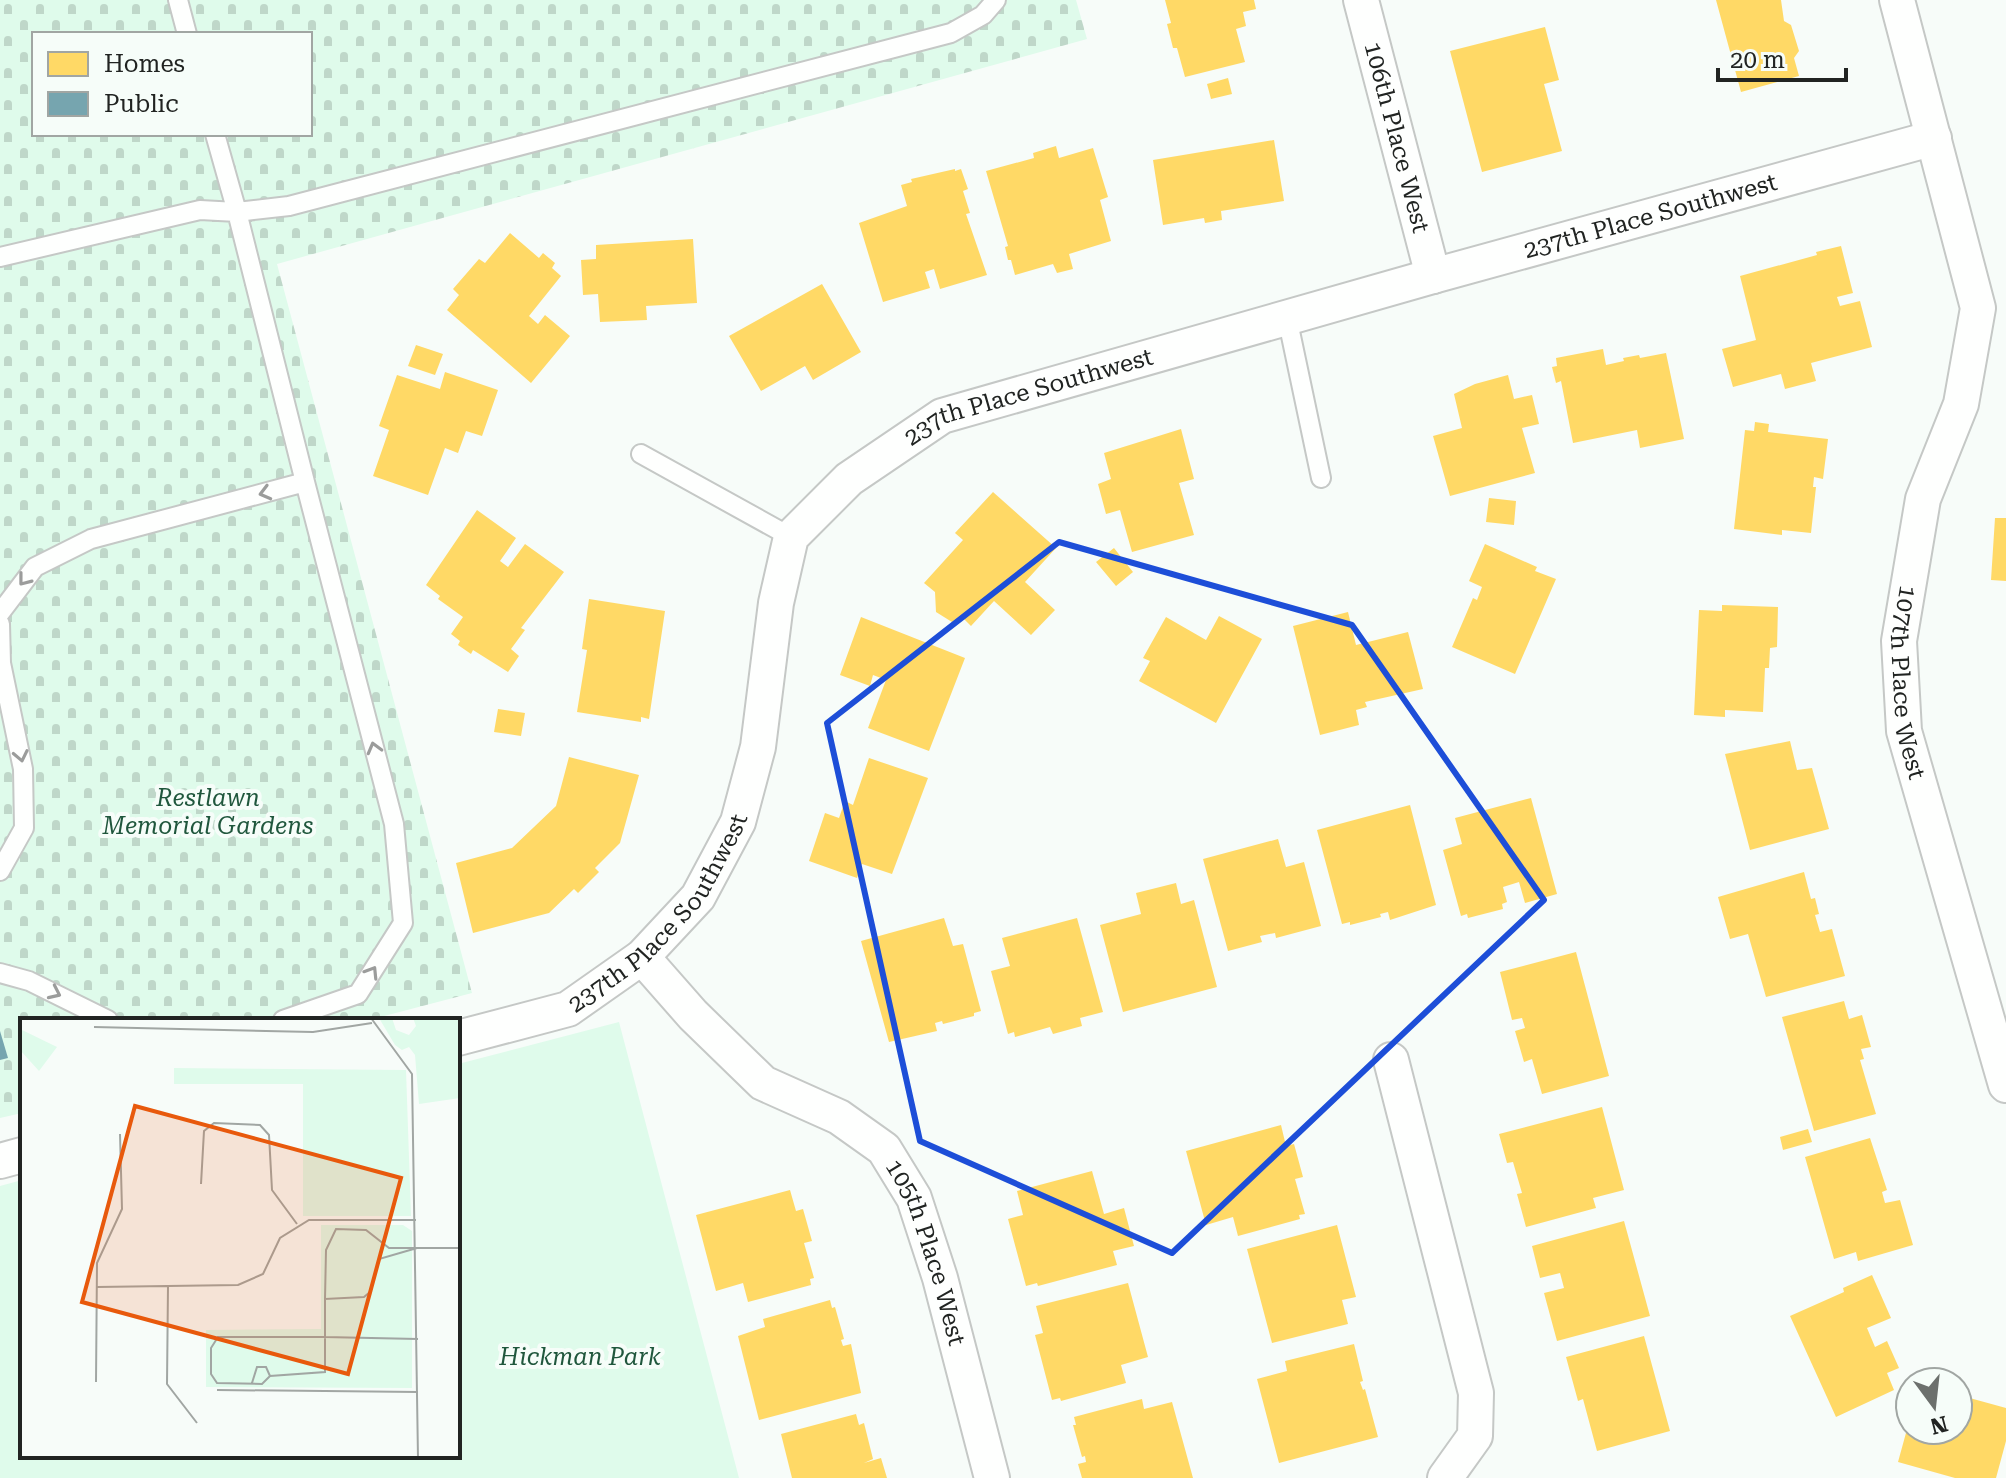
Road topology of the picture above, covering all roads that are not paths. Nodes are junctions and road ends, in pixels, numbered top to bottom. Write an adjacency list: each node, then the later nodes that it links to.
1 (178, 0): 5 (lane)
2 (996, 0): 8 (lane)
3 (1361, 0): 10 (street, 106th Place West)
4 (1897, 0): 7 (street, 107th Place West)
5 (186, 32)
6 (216, 136): 8 (lane)
7 (1934, 138): 10 (street, 237th Place Southwest); 25 (street, 107th Place West)
8 (237, 212): 9 (lane); 14 (lane)
9 (0, 257)
10 (1433, 276): 11 (street, 237th Place Southwest)
11 (1287, 317): 13 (lane); 15 (street, 237th Place Southwest)
12 (641, 454): 15 (lane)
13 (1321, 478)
14 (305, 482): 16 (lane, one-way to 16); 22 (lane, one-way to 14)
15 (791, 537): 19 (street, 237th Place Southwest)
16 (0, 613)
17 (0, 624): 18 (lane, one-way to 18)
18 (0, 871)
19 (642, 957): 23 (street, 237th Place Southwest); 28 (street, 105th Place West)
20 (0, 973): 21 (lane, one-way to 21)
21 (104, 1018)
22 (289, 1018)
23 (460, 1037)
24 (1391, 1060): 29 (street)
25 (2006, 1085)
26 (20, 1156): 27 (street)
27 (0, 1161)
28 (992, 1478)
29 (1445, 1478)

